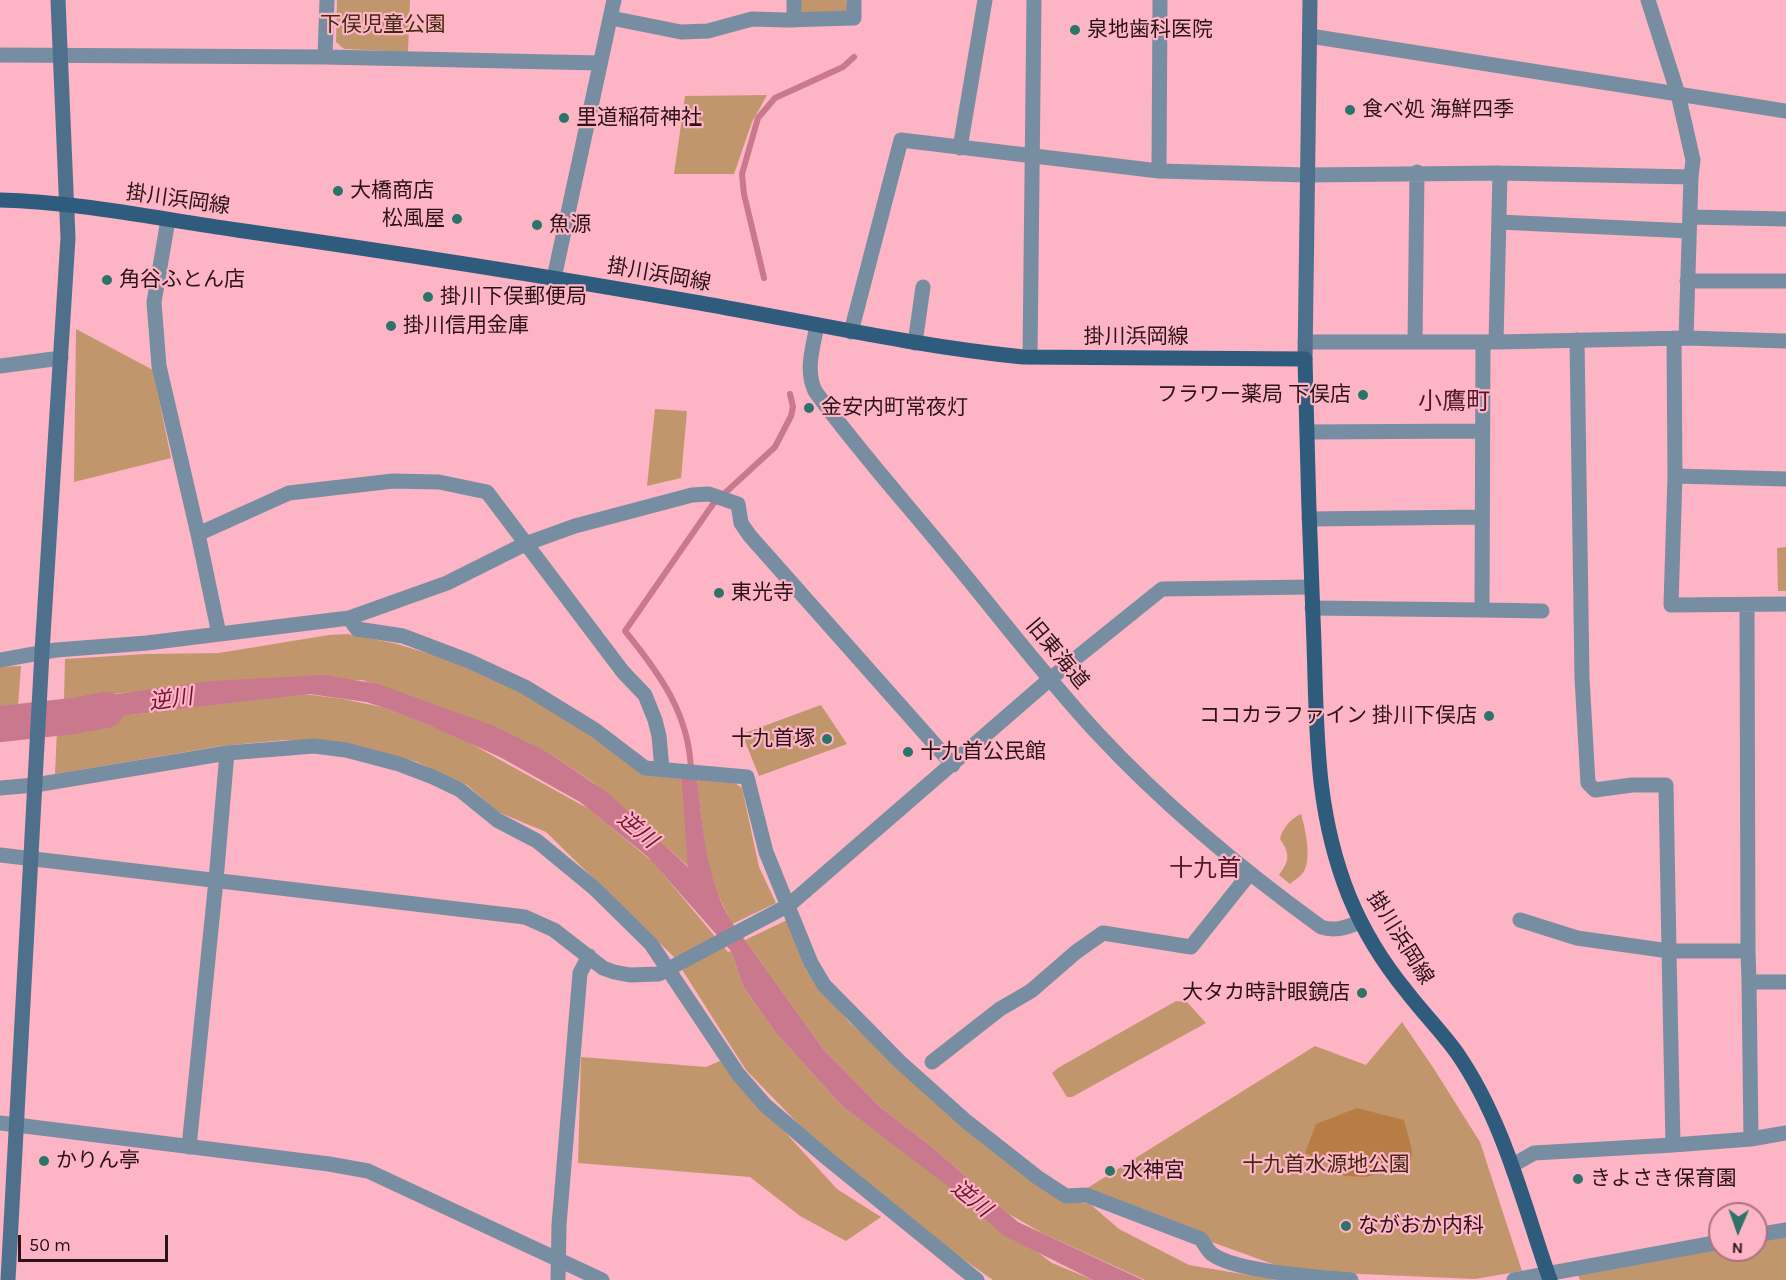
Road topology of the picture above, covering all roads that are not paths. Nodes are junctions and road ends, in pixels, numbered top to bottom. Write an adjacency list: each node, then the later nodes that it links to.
1 (58, 0): 15 (street)
2 (327, 0): 16 (street)
3 (614, 0): 11 (street)
4 (794, 0): 12 (street)
5 (854, 0): 12 (street)
6 (985, 0): 20 (street)
7 (1035, 0): 21 (street)
8 (1160, 0): 22 (street)
9 (1310, 0): 13 (street)
10 (1648, 0): 18 (street)
11 (611, 18): 12 (street); 17 (street)
12 (794, 20)
13 (1310, 36): 18 (street); 25 (street)
14 (0, 55): 15 (street)
15 (60, 56): 16 (street); 28 (street)
16 (325, 57): 17 (street)
17 (599, 63): 33 (street)
18 (1678, 94): 19 (street); 26 (street)
19 (1786, 111)
20 (960, 148): 21 (street); 38 (street)
21 (1031, 157): 22 (street); 46 (street)
22 (1159, 171): 25 (street)
23 (1417, 172): 24 (street); 25 (street); 43 (street)
24 (1500, 172): 26 (street); 31 (street)
25 (1307, 175): 42 (street)
26 (1691, 177): 32 (street)
27 (0, 200): 28 (main road, 掛川浜岡線)
28 (67, 206): 30 (main road, 掛川浜岡線); 47 (street)
29 (1786, 219): 32 (street)
30 (168, 220): 33 (main road, 掛川浜岡線); 56 (street)
31 (1499, 222): 32 (street); 44 (street)
32 (1689, 224): 34 (street)
33 (554, 278): 37 (main road, 掛川浜岡線)
34 (1687, 280): 35 (street); 39 (street)
35 (1786, 281)
36 (923, 287): 45 (street)
37 (817, 325): 38 (main road, 掛川浜岡線); 68 (street, 旧東海道)
38 (851, 332): 45 (main road, 掛川浜岡線)
39 (1680, 338): 40 (street); 41 (street); 52 (street)
40 (1577, 340): 44 (street); 81 (street)
41 (1786, 341)
42 (1305, 342): 43 (street); 48 (street)
43 (1415, 342): 44 (street)
44 (1489, 342): 50 (street)
45 (915, 343): 46 (main road, 掛川浜岡線)
46 (1030, 357): 48 (main road, 掛川浜岡線)
47 (61, 358): 49 (street); 66 (street)
48 (1305, 359): 51 (main road, 掛川浜岡線)
49 (0, 366)
50 (1482, 431): 51 (street); 54 (street)
51 (1307, 432): 55 (main road, 掛川浜岡線)
52 (1675, 476): 53 (street); 59 (street)
53 (1786, 479)
54 (1482, 518): 55 (street); 62 (street)
55 (1310, 519): 58 (main road, 掛川浜岡線)
56 (198, 534): 57 (street); 65 (street)
57 (525, 544): 64 (street); 70 (street); 71 (street)
58 (1311, 587): 61 (main road, 掛川浜岡線); 68 (street)
59 (1747, 604): 60 (street); 82 (street)
60 (1786, 604)
61 (1312, 608): 62 (street); 80 (main road, 掛川浜岡線)
62 (1482, 610): 63 (street)
63 (1542, 611)
64 (349, 618): 65 (street); 71 (street)
65 (219, 634): 66 (street)
66 (42, 656): 67 (street); 72 (street)
67 (0, 660)
68 (1050, 679): 70 (street); 76 (street, 旧東海道)
69 (227, 753): 72 (street); 77 (street); 84 (street)
70 (953, 765): 78 (street)
71 (670, 770): 78 (street)
72 (35, 782): 73 (street); 75 (street)
73 (0, 788)
74 (0, 855): 75 (street)
75 (30, 859): 77 (street); 89 (street)
76 (1250, 873): 80 (street, 旧東海道); 87 (street)
77 (216, 880): 83 (street); 93 (street)
78 (786, 907): 84 (street); 104 (street)
79 (1520, 920): 81 (street)
80 (1361, 922): 94 (main road, 掛川浜岡線)
81 (1669, 951): 82 (street); 92 (street)
82 (1748, 951): 85 (street)
83 (589, 957): 84 (street); 98 (street)
84 (672, 967): 103 (street)
85 (1749, 982): 86 (street); 91 (street)
86 (1786, 982)
87 (932, 1062)
88 (0, 1123): 89 (street)
89 (16, 1125): 93 (street); 100 (street)
90 (1786, 1133): 91 (street)
91 (1751, 1139): 92 (street)
92 (1672, 1145): 94 (street)
93 (189, 1147): 98 (street)
94 (1513, 1165): 99 (main road, 掛川浜岡線)
95 (1786, 1230): 96 (street)
96 (1768, 1233)
97 (1708, 1244): 99 (street)
98 (559, 1260): 101 (street); 102 (street)
99 (1549, 1277): 105 (street)
100 (8, 1280)
101 (558, 1280)
102 (602, 1280)
103 (977, 1280)
104 (1352, 1280)
105 (1514, 1280)

